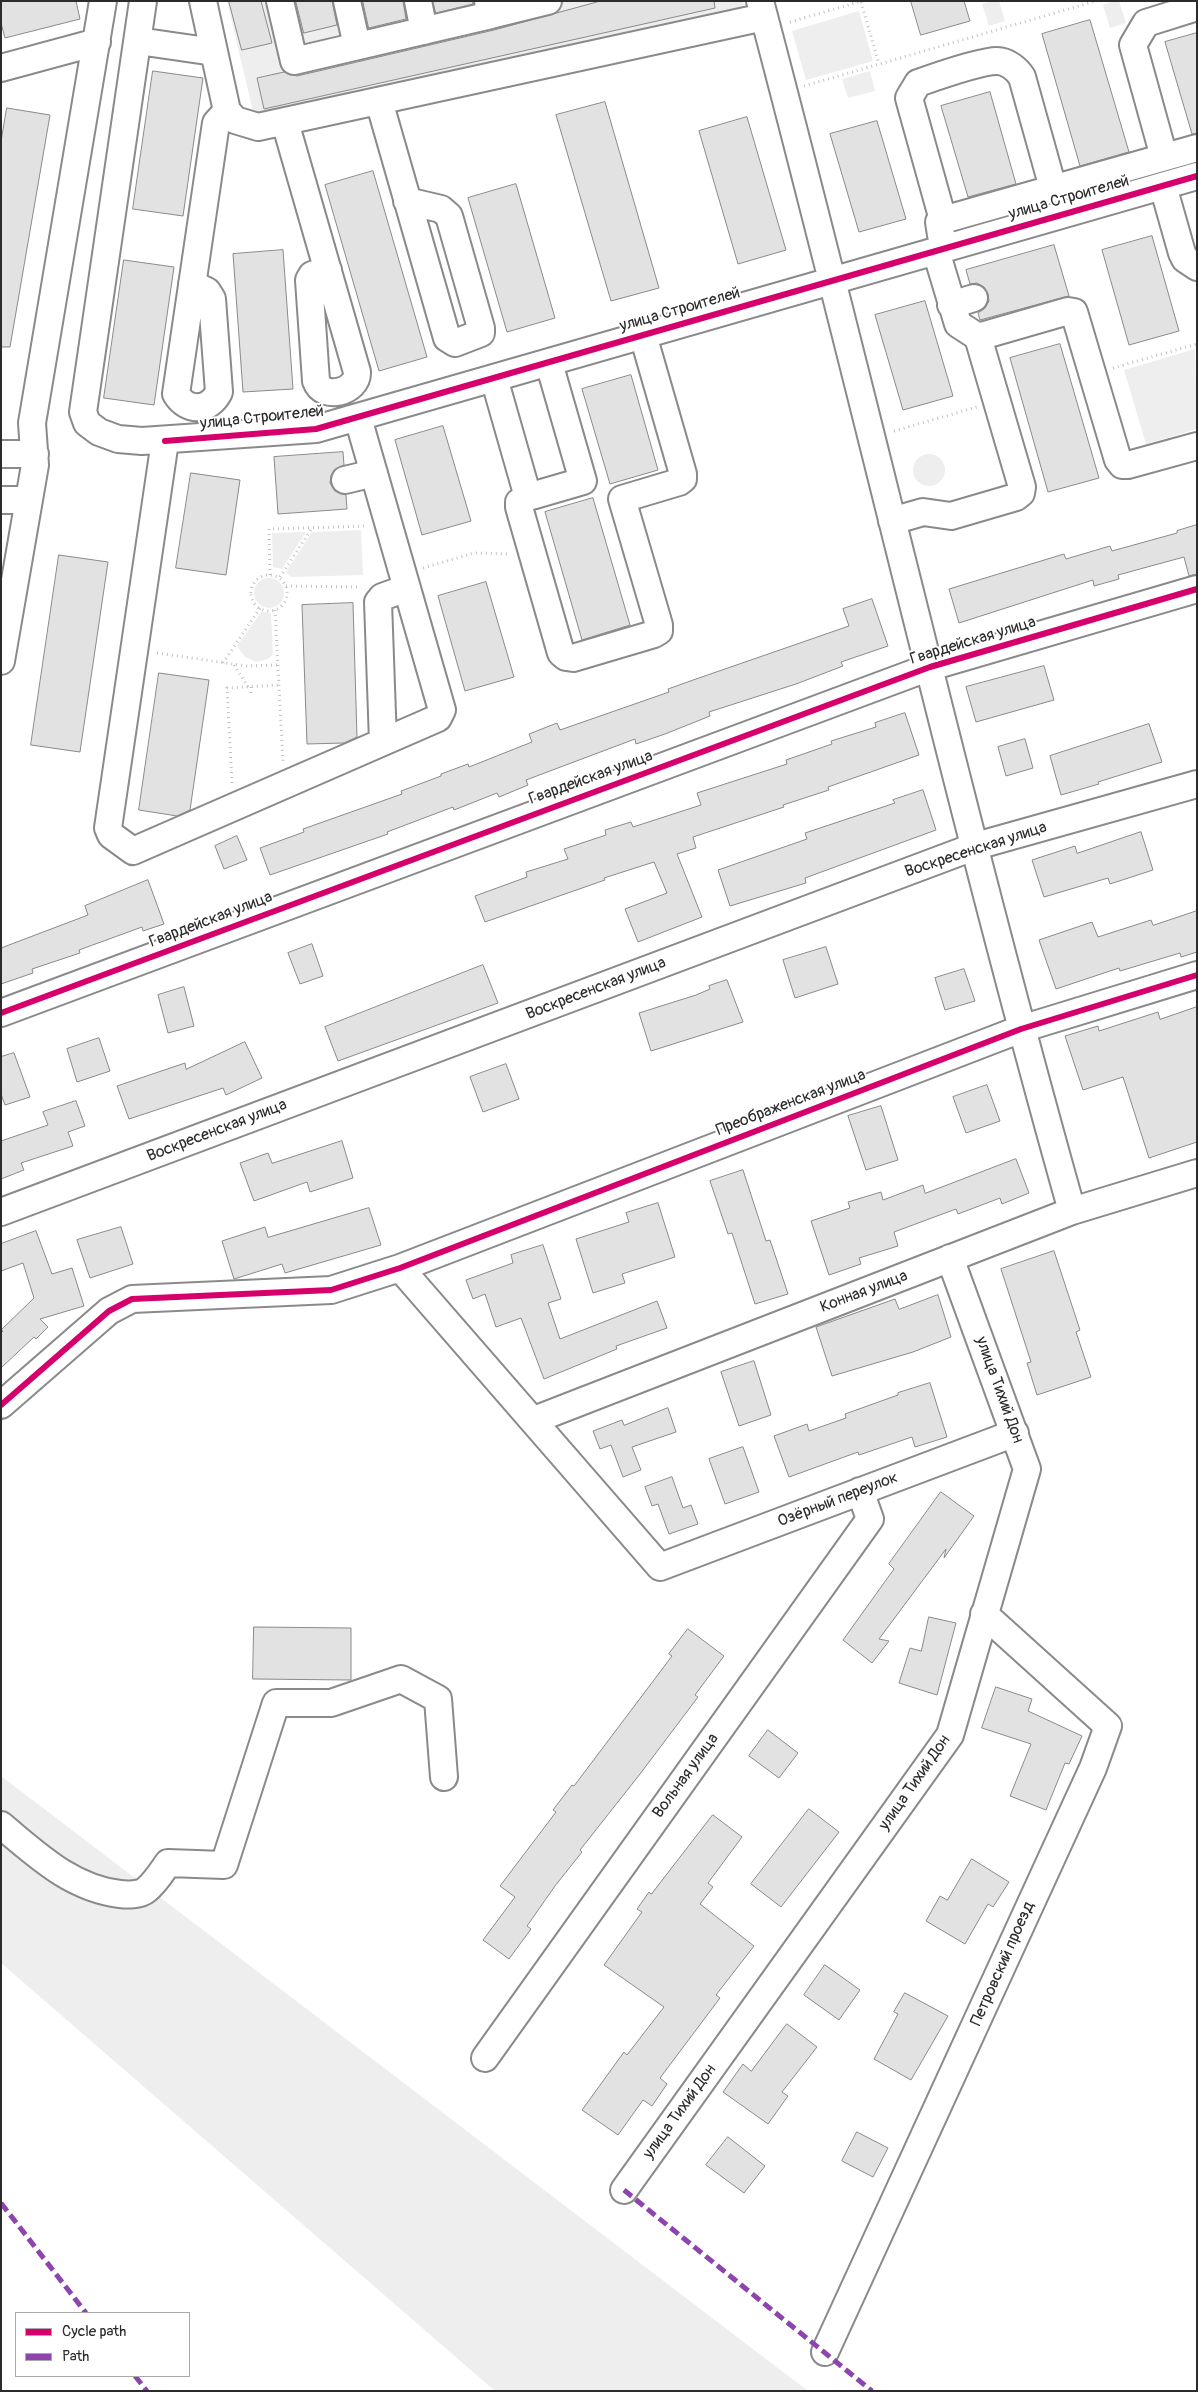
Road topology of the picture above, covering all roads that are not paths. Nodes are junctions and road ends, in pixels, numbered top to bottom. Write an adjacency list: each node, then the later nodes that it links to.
1 (104, 1): 13 (street)
2 (144, 1): 12 (street, улица Строителей)
3 (203, 1): 15 (street)
4 (280, 1): 14 (street)
5 (347, 1): 14 (street)
6 (418, 1): 11 (street)
7 (548, 1): 9 (street)
8 (1197, 7): 21 (street)
9 (489, 8): 11 (street)
10 (764, 16): 17 (street); 31 (street)
11 (424, 31): 14 (street)
12 (138, 41): 15 (street); 38 (street, улица Строителей)
13 (97, 42): 16 (street); 41 (street)
14 (357, 46)
15 (214, 52): 18 (street)
16 (1, 68)
17 (379, 101): 19 (street); 25 (street)
18 (227, 111): 19 (street); 32 (street)
19 (285, 122): 30 (street)
20 (1197, 148): 21 (street)
21 (1164, 157): 24 (street)
22 (1197, 176): 23 (street, улица Строителей)
23 (1163, 186): 27 (street); 28 (street, улица Строителей)
24 (1053, 188): 26 (street); 26 (street)
25 (408, 201): 25 (street)
26 (942, 220): 28 (street)
27 (1187, 235): 29 (street)
28 (940, 250): 31 (street, улица Строителей); 34 (street)
29 (1197, 267)
30 (328, 270)
31 (834, 280): 33 (street, улица Строителей); 49 (street)
32 (192, 284)
33 (643, 336): 35 (street, улица Строителей); 46 (street)
34 (978, 337): 39 (street); 49 (street)
35 (548, 363): 36 (street, улица Строителей); 44 (street)
36 (494, 378): 37 (street, улица Строителей); 45 (street)
37 (358, 418): 38 (street, улица Строителей); 42 (street)
38 (165, 441): 54 (street)
39 (1197, 446)
40 (1, 454): 41 (street)
41 (35, 454): 48 (street)
42 (374, 473): 43 (street); 50 (street)
43 (345, 480)
44 (583, 481): 45 (street); 46 (street)
45 (528, 496): 46 (street)
46 (622, 498)
47 (1, 500): 48 (street)
48 (29, 500): 52 (street)
49 (892, 521): 53 (street)
50 (407, 588): 54 (street); 54 (street)
51 (1197, 589): 53 (street, Гвардейская улица)
52 (1, 661)
53 (930, 667): 56 (street); 58 (street, Гвардейская улица)
54 (383, 742)
55 (1197, 784): 56 (street, Воскресенская улица)
56 (976, 846): 59 (street); 62 (street, Воскресенская улица)
57 (1197, 975): 59 (street, Преображенская улица)
58 (1, 1013)
59 (1021, 1029): 61 (street); 64 (street, Преображенская улица)
60 (1197, 1173): 61 (street, Конная улица)
61 (1072, 1211): 63 (street, Конная улица)
62 (1, 1212)
63 (950, 1258): 66 (street, Конная улица); 67 (street, улица Тихий Дон)
64 (400, 1268): 65 (street, Преображенская улица); 66 (street)
65 (1, 1405)
66 (534, 1420): 68 (street, Озёрный переулок)
67 (1015, 1433): 68 (street, Озёрный переулок); 69 (street, улица Тихий Дон)
68 (860, 1492): 72 (street, Вольная улица)
69 (984, 1614): 73 (street, улица Тихий Дон); 74 (street, Петровский проезд)
70 (444, 1778): 71 (street)
71 (1, 1825)
72 (485, 2058)
73 (624, 2190)
74 (825, 2352)

